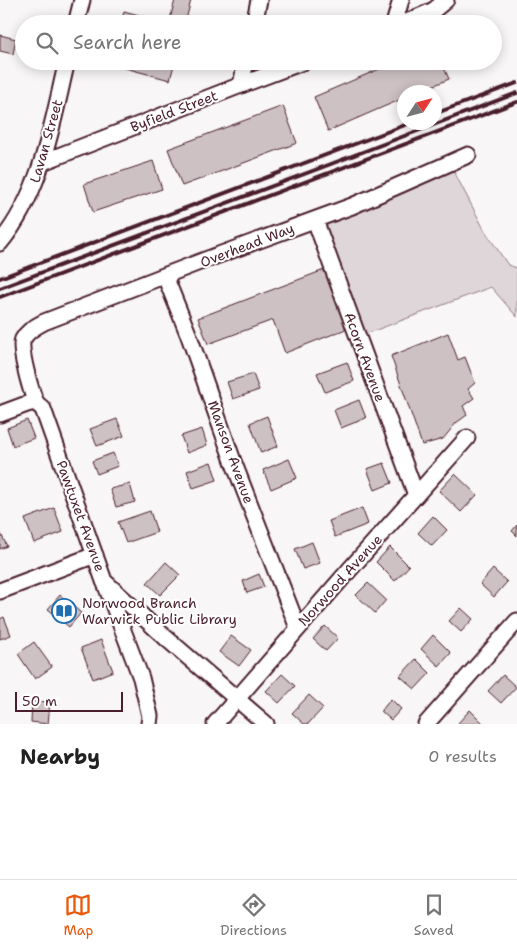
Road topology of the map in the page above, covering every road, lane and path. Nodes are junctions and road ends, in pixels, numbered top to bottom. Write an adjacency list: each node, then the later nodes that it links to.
1 (82, 0): 5 (street)
2 (259, 0): 6 (street)
3 (401, 0): 7 (street)
4 (446, 0): 8 (street)
5 (78, 15)
6 (256, 15)
7 (397, 15)
8 (423, 15)
9 (65, 70): 14 (street, Lavan Street)
10 (244, 70): 12 (street)
11 (280, 70): 12 (street, Byfield Street)
12 (242, 84): 14 (street, Byfield Street)
13 (468, 155): 15 (street, Overhead Way)
14 (43, 162): 16 (street, Lavan Street)
15 (315, 220): 17 (street, Overhead Way); 22 (street, Acorn Avenue)
16 (0, 243)
17 (165, 276): 18 (street, Overhead Way); 27 (street, Manson Avenue)
18 (26, 335): 19 (street, Pawtuxet Avenue)
19 (35, 402): 20 (street); 23 (street, Pawtuxet Avenue)
20 (0, 414)
21 (467, 438): 22 (street, Norwood Avenue)
22 (416, 495): 27 (street, Norwood Avenue)
23 (95, 555): 24 (street, Pawtuxet Avenue); 25 (street)
24 (104, 581): 28 (street, Pawtuxet Avenue); 29 (street)
25 (0, 590)
26 (517, 621): 32 (street)
27 (298, 628): 28 (street, Norwood Avenue)
28 (237, 699): 30 (street, Norwood Avenue); 31 (street, Pawtuxet Avenue)
29 (149, 724)
30 (215, 724)
31 (266, 724)
32 (426, 724)

